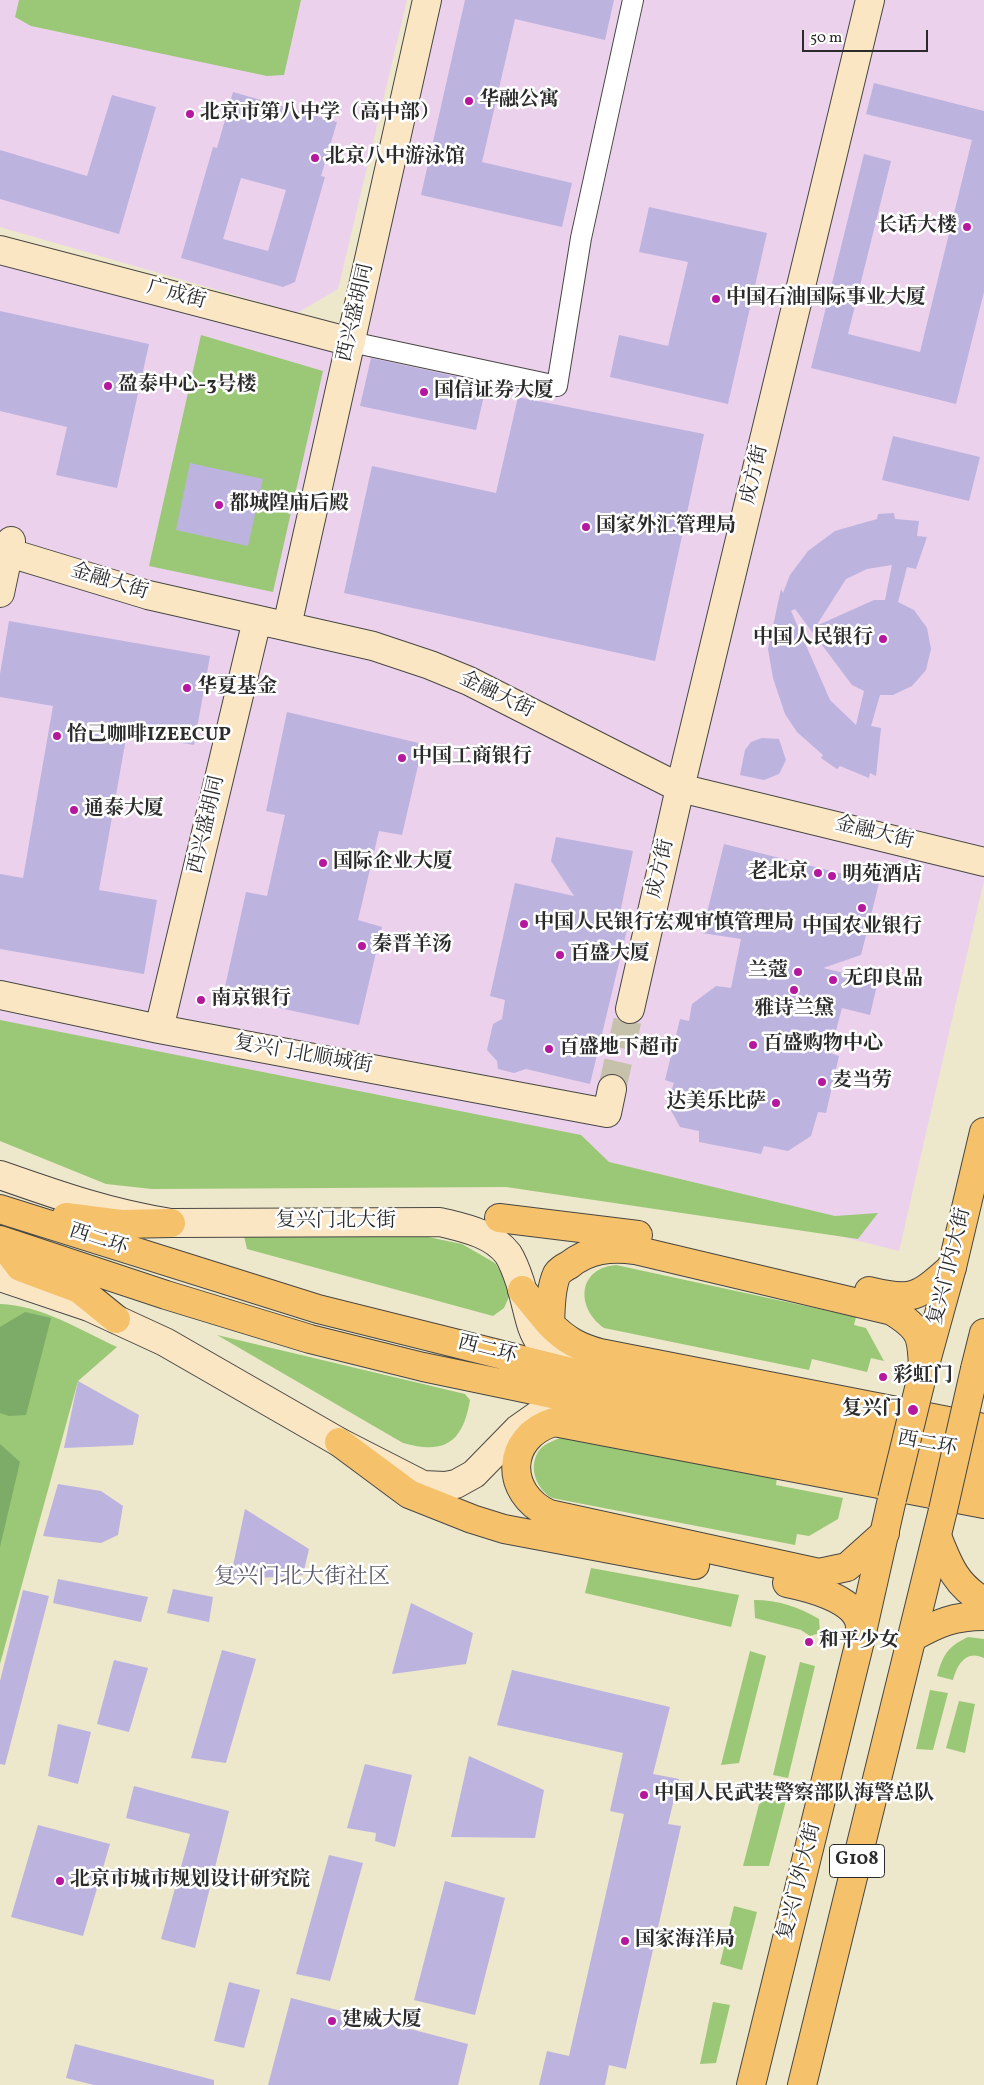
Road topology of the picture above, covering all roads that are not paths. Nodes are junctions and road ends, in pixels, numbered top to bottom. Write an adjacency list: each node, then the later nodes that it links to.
1 (427, 0): 5 (street, 西兴盛胡同)
2 (633, 0): 5 (street)
3 (870, 0): 10 (street, 成方街)
4 (0, 250): 5 (street, 广成街)
5 (351, 342): 9 (street, 西兴盛胡同)
6 (5, 545): 7 (street); 8 (street, 金融大街); 9 (street)
7 (0, 593)
8 (257, 620): 9 (street, 金融大街); 15 (street, 西兴盛胡同)
9 (288, 620): 10 (street, 金融大街)
10 (682, 782): 11 (street); 12 (street, 金融大街); 14 (street, 成方街)
11 (984, 847)
12 (984, 862)
13 (0, 995): 15 (street, 复兴门北顺城街)
14 (630, 1009)
15 (159, 1029): 16 (street, 复兴门北顺城街)
16 (610, 1101)
17 (984, 1132): 26 (main road, 复兴门内大街)
18 (0, 1157): 20 (street)
19 (0, 1175): 20 (street, 复兴门北大街)
20 (96, 1208): 24 (street, 复兴门北大街)
21 (1, 1210): 24 (main road); 35 (main road, 西二环)
22 (499, 1218): 23 (street); 26 (main road)
23 (440, 1222): 24 (street, 复兴门北大街); 28 (street, 复兴门北大街)
24 (171, 1224)
25 (0, 1240): 30 (main road); 35 (main road, 西二环)
26 (952, 1267): 34 (main road, 复兴门内大街)
27 (0, 1277): 30 (street)
28 (522, 1290): 31 (main road); 35 (street, 复兴门北大街)
29 (0, 1295): 30 (street)
30 (116, 1319): 39 (street)
31 (550, 1324): 34 (main road); 37 (main road)
32 (984, 1333): 33 (main road)
33 (980, 1366): 44 (main road, bridge)
34 (923, 1372): 43 (main road, 复兴门外大街, bridge)
35 (593, 1389): 38 (street); 40 (main road, 西二环); 41 (main road, 西二环)
36 (546, 1425): 38 (main road); 42 (main road); 43 (main road)
37 (984, 1428)
38 (509, 1437): 39 (street)
39 (339, 1442): 48 (main road)
40 (984, 1456)
41 (984, 1484)
42 (984, 1504)
43 (885, 1533): 48 (main road, 复兴门外大街 / G108)
44 (937, 1536): 45 (main road); 47 (main road, G108)
45 (984, 1601)
46 (984, 1616): 47 (main road)
47 (913, 1637): 50 (main road, G108)
48 (860, 1641): 49 (main road, 复兴门外大街 / G108)
49 (751, 2085)
50 (802, 2085)

